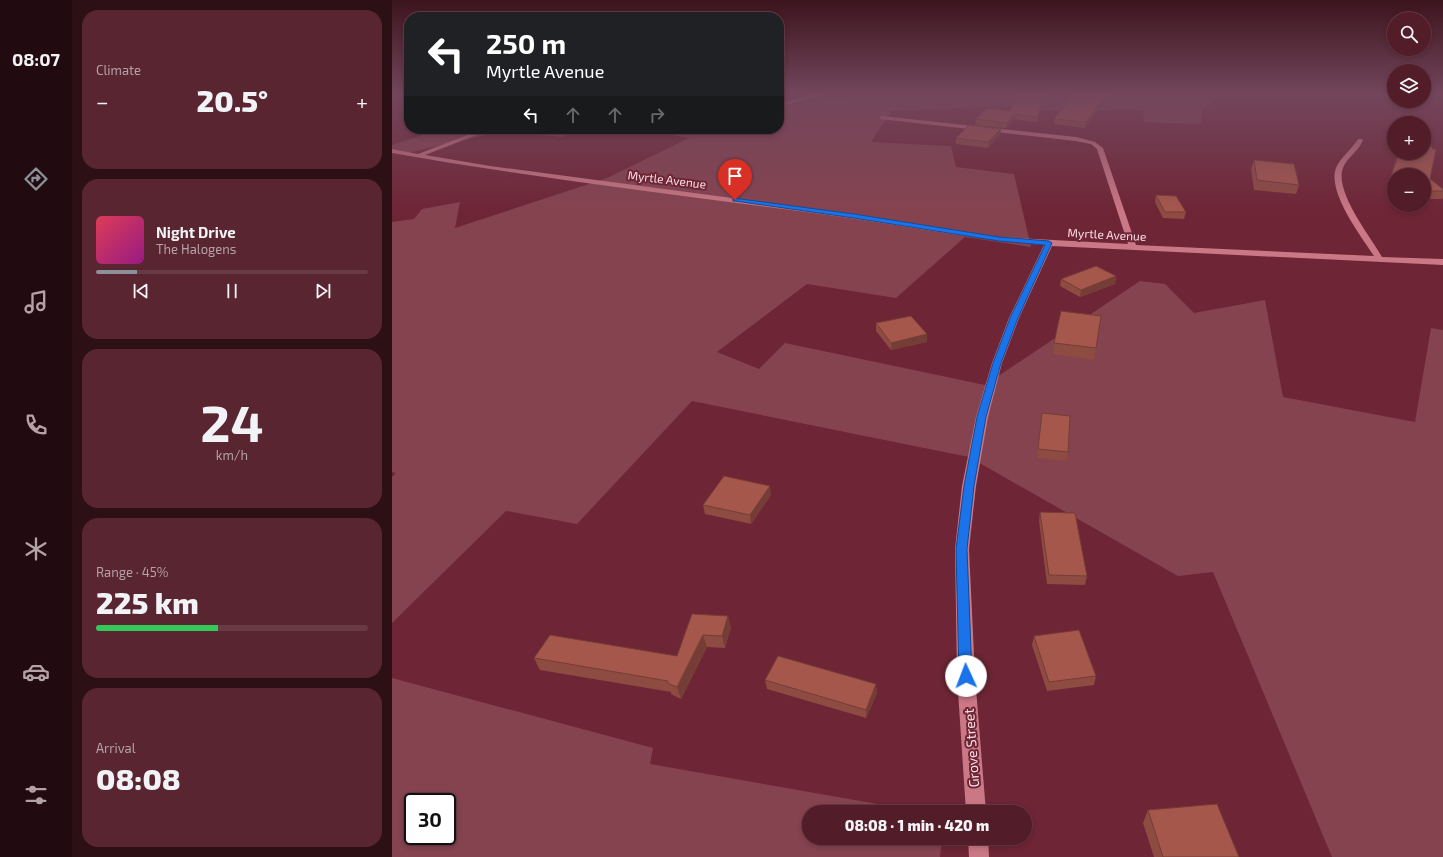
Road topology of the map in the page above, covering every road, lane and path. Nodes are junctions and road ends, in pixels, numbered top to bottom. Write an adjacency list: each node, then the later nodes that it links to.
1 (1021, 133): 7 (street)
2 (476, 134): 5 (street)
3 (1360, 140): 8 (street)
4 (392, 151): 5 (street, Myrtle Avenue)
5 (420, 155): 6 (street, Myrtle Avenue)
6 (1049, 243): 7 (street, Myrtle Avenue); 10 (street, Grove Street)
7 (1133, 247): 8 (street, Myrtle Avenue)
8 (1379, 258): 9 (street, Myrtle Avenue)
9 (1443, 262)
10 (975, 805)
11 (978, 845): 12 (street)
12 (979, 857)

